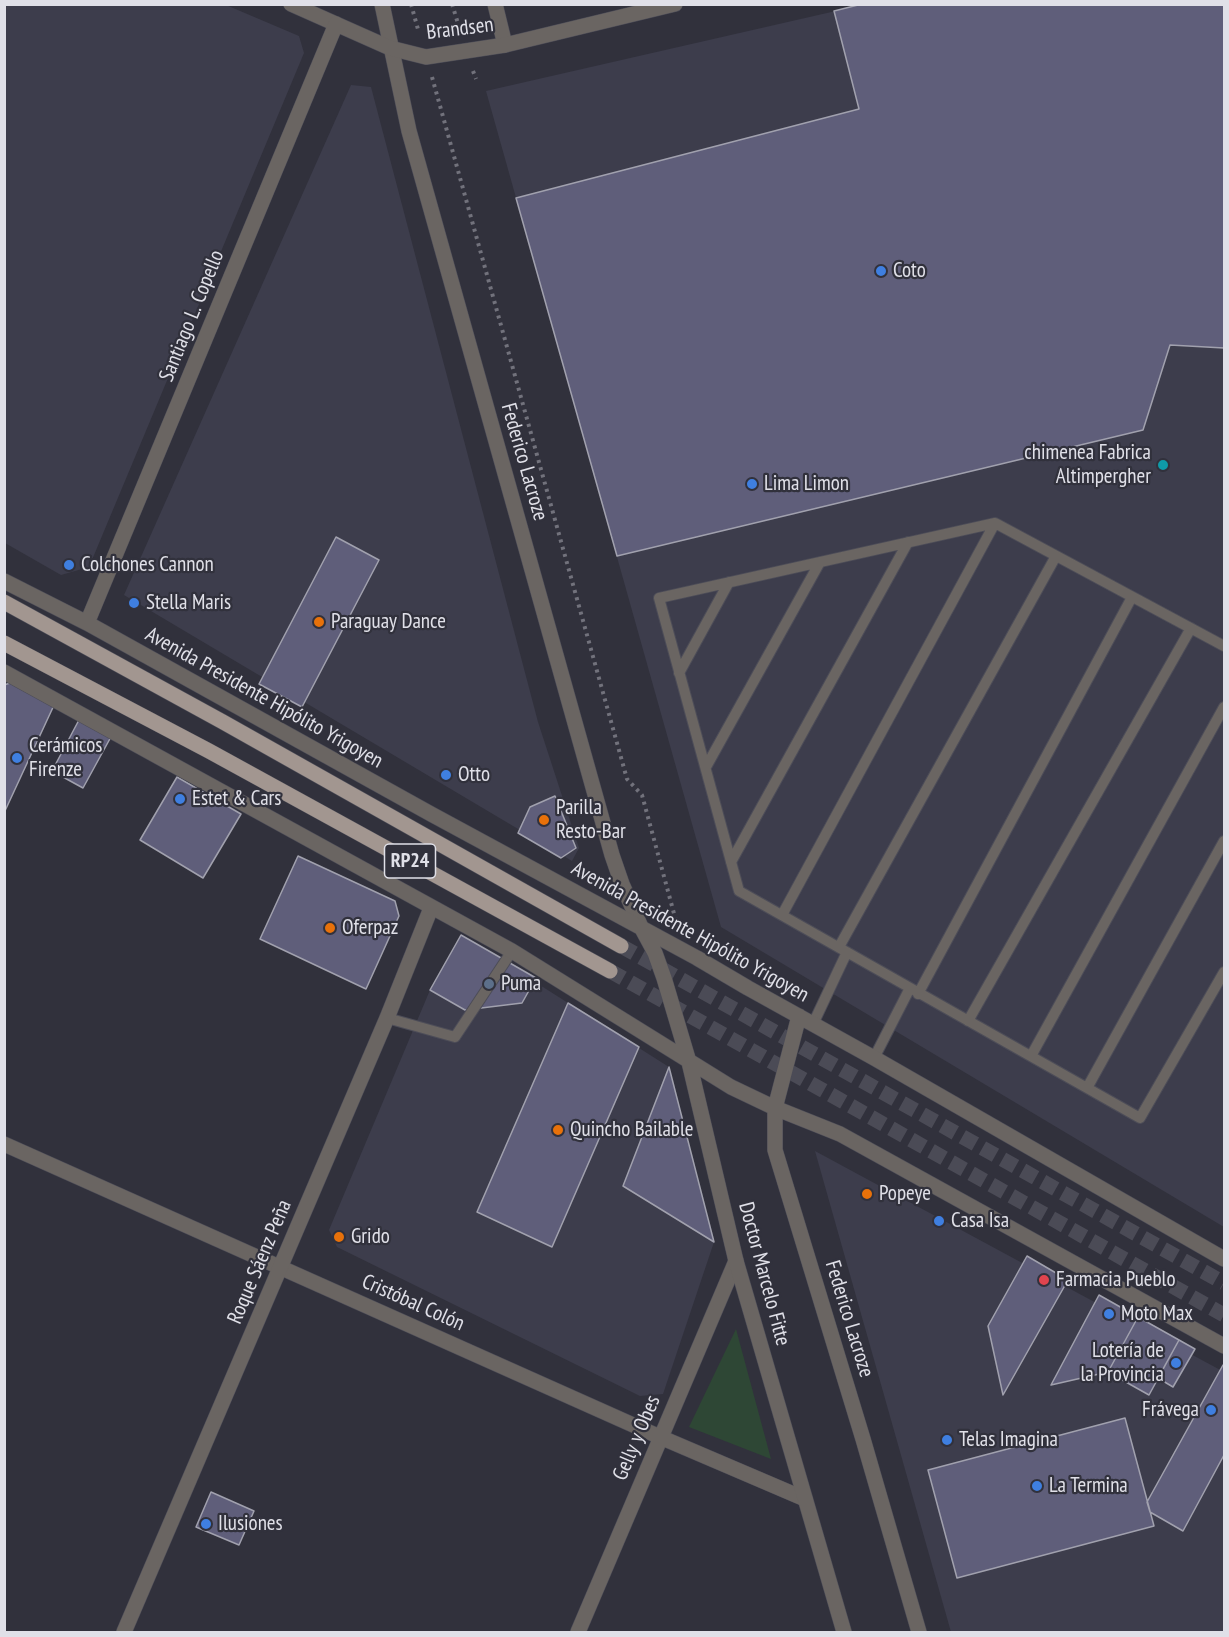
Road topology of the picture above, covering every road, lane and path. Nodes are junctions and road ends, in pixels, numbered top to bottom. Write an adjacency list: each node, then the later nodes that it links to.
1 (291, 4): 6 (street, Brandsen)
2 (382, 4): 8 (street, Federico Lacroze)
3 (411, 4): 9 (path)
4 (495, 4): 7 (street)
5 (675, 4): 7 (street, Brandsen)
6 (336, 24): 8 (street, Brandsen); 18 (street, Santiago L. Copello)
7 (505, 45): 9 (street, Brandsen)
8 (390, 48): 9 (street, Brandsen); 31 (street, Federico Lacroze)
9 (426, 57): 30 (path)
10 (994, 523): 11 (lane); 12 (lane); 29 (lane)
11 (908, 542): 13 (lane); 27 (lane)
12 (1056, 556): 16 (lane); 33 (lane)
13 (820, 562): 15 (lane); 25 (lane)
14 (4, 581): 18 (street, Avenida Presidente Hipólito Yrigoyen)
15 (729, 582): 23 (lane); 23 (lane)
16 (1132, 597): 19 (lane); 37 (lane)
17 (4, 602): 32 (main road, Avenida Presidente Hipólito Yrigoyen / RP24)
18 (87, 623): 31 (street, Avenida Presidente Hipólito Yrigoyen)
19 (1191, 628): 21 (lane); 40 (lane)
20 (4, 643): 35 (main road, RP24)
21 (1224, 646)
22 (4, 672): 28 (street)
23 (679, 673): 25 (lane)
24 (1224, 707): 42 (lane)
25 (706, 767): 27 (lane)
26 (1224, 841): 45 (lane)
27 (731, 862): 29 (lane)
28 (431, 908): 34 (street); 39 (street, Roque Sáenz Peña)
29 (782, 915): 33 (lane)
30 (676, 923)
31 (641, 927): 38 (street, Avenida Presidente Hipólito Yrigoyen); 44 (street, Doctor Marcelo Fitte)
32 (621, 946)
33 (843, 950): 37 (lane); 41 (lane)
34 (512, 951): 39 (lane); 44 (street)
35 (610, 971)
36 (1224, 972): 45 (lane)
37 (914, 991): 40 (lane); 43 (lane)
38 (799, 1016): 41 (street, Avenida Presidente Hipólito Yrigoyen); 46 (street, Federico Lacroze)
39 (387, 1018): 50 (street, Roque Sáenz Peña)
40 (968, 1021): 42 (lane)
41 (813, 1024): 43 (street, Avenida Presidente Hipólito Yrigoyen)
42 (1031, 1056): 45 (lane)
43 (874, 1058): 48 (street, Avenida Presidente Hipólito Yrigoyen)
44 (689, 1062): 46 (street); 49 (street, Doctor Marcelo Fitte)
45 (1087, 1088)
46 (775, 1108): 51 (street); 57 (street, Federico Lacroze)
47 (4, 1144): 50 (street, Cristóbal Colón)
48 (1224, 1259)
49 (736, 1261): 52 (street, Gelly y Obes); 53 (street, Doctor Marcelo Fitte)
50 (281, 1266): 52 (street, Cristóbal Colón); 54 (street, Roque Sáenz Peña)
51 (1224, 1346)
52 (660, 1437): 53 (street, Cristóbal Colón); 55 (street, Gelly y Obes)
53 (805, 1498): 56 (street, Doctor Marcelo Fitte)
54 (124, 1632)
55 (578, 1632)
56 (844, 1632)
57 (919, 1632)

